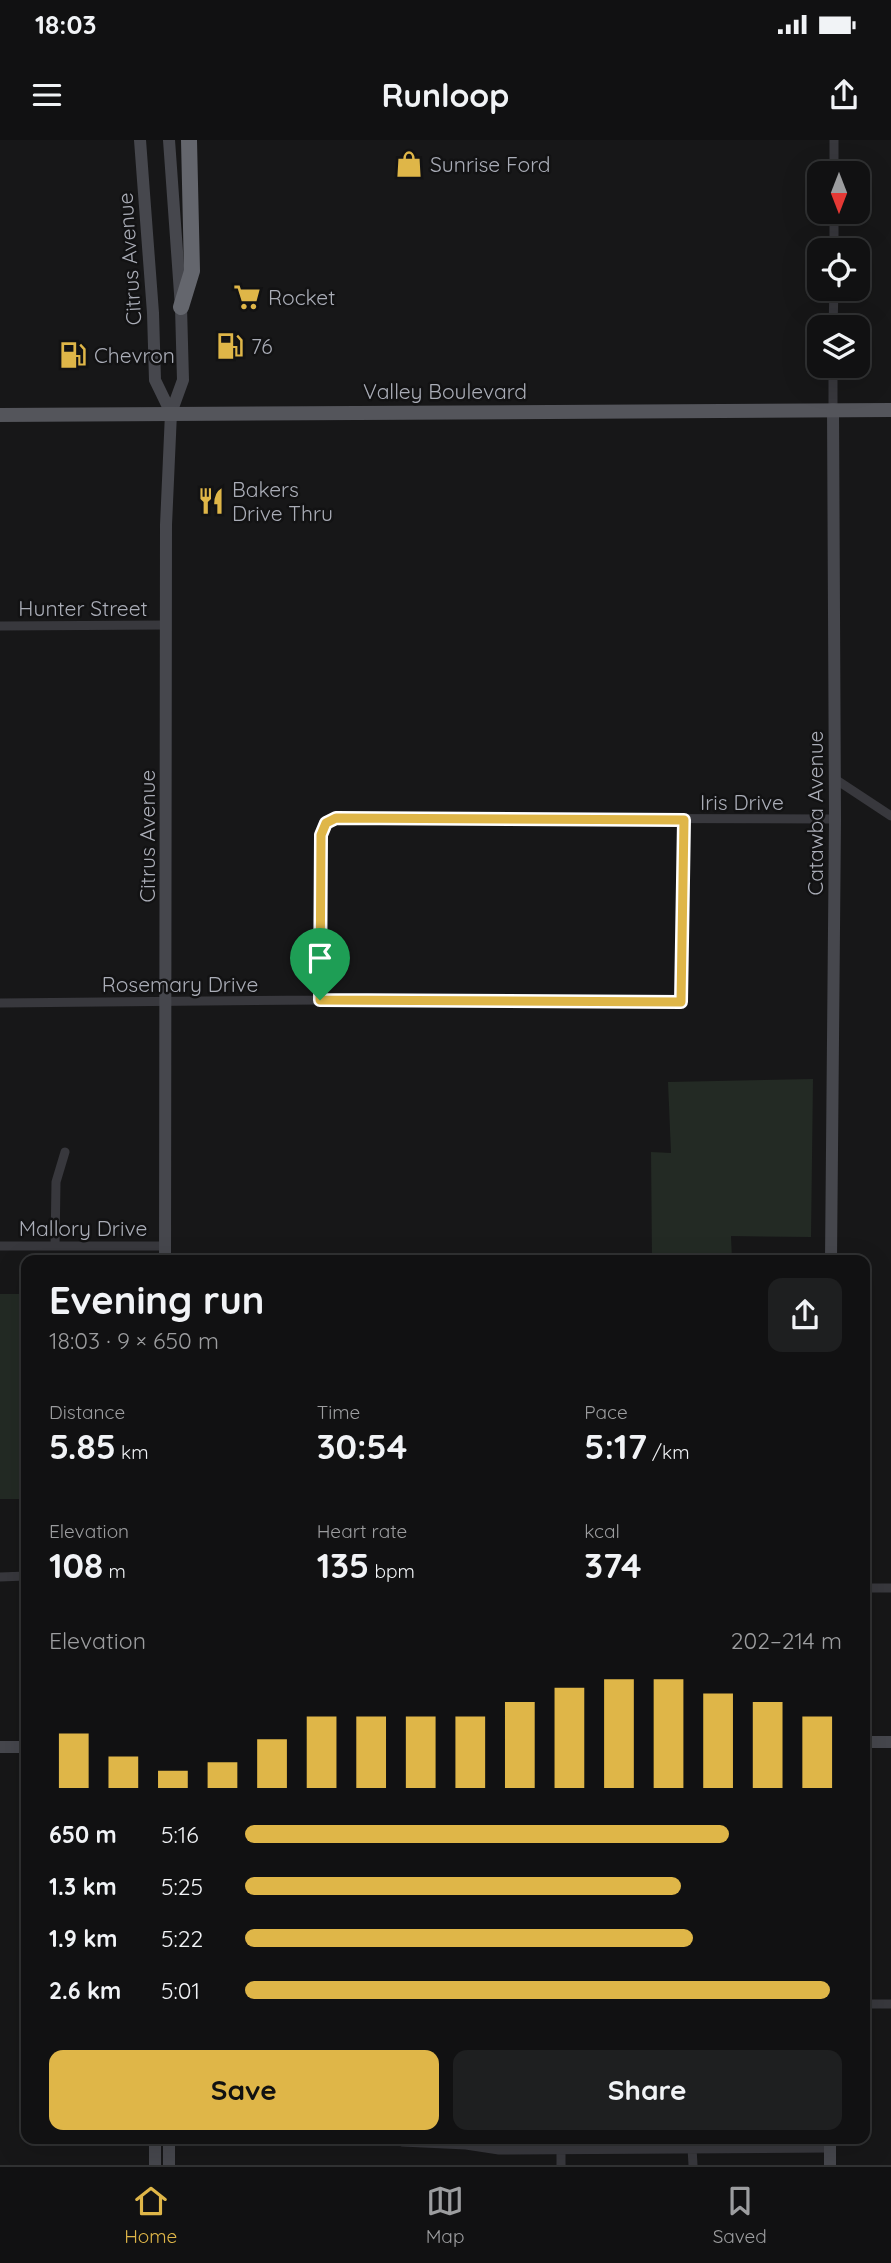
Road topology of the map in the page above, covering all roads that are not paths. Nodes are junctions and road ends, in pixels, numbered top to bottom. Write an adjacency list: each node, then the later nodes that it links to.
1 (141, 140): 10 (main road, Citrus Avenue)
2 (169, 140): 6 (main road, Citrus Avenue)
3 (189, 140): 6 (highway)
4 (834, 140): 5 (street)
5 (834, 161)
6 (181, 307): 10 (main road, Citrus Avenue)
7 (833, 378): 8 (street, Catawba Avenue)
8 (833, 410): 9 (main road, Valley Boulevard); 10 (main road, Valley Boulevard); 14 (main road, Catawba Avenue)
9 (891, 410)
10 (171, 413): 11 (main road, Valley Boulevard); 12 (main road, Citrus Avenue)
11 (0, 415)
12 (166, 625): 13 (street, Hunter Street); 19 (main road, Citrus Avenue)
13 (0, 626)
14 (835, 779): 15 (street); 16 (main road, Catawba Avenue)
15 (891, 816)
16 (835, 819): 17 (street, Iris Drive); 26 (main road, Catawba Avenue)
17 (684, 820): 18 (street, Iris Drive); 18 (street, Rosemary Drive)
18 (320, 1000): 19 (street, Rosemary Drive)
19 (166, 1002): 20 (street, Rosemary Drive); 24 (main road, Citrus Avenue)
20 (0, 1003)
21 (65, 1153): 23 (street)
22 (0, 1246): 23 (street, Mallory Drive)
23 (55, 1246): 24 (street, Mallory Drive)
24 (165, 1246): 25 (main road, Citrus Avenue)
25 (165, 1255)
26 (831, 1255)
27 (21, 1576): 28 (street)
28 (0, 1577)
29 (870, 1588): 30 (street)
30 (891, 1588)
31 (870, 1742): 32 (main road)
32 (891, 1742)
33 (0, 1747): 34 (main road)
34 (21, 1747)
35 (870, 2004): 36 (street)
36 (891, 2004)
37 (155, 2144): 44 (main road)
38 (169, 2144): 45 (main road)
39 (445, 2144): 43 (street)
40 (802, 2144): 42 (street)
41 (830, 2144): 48 (main road)
42 (692, 2148): 43 (street); 47 (street)
43 (561, 2150): 46 (street)
44 (155, 2165)
45 (169, 2165)
46 (561, 2165)
47 (693, 2165)
48 (830, 2165)

